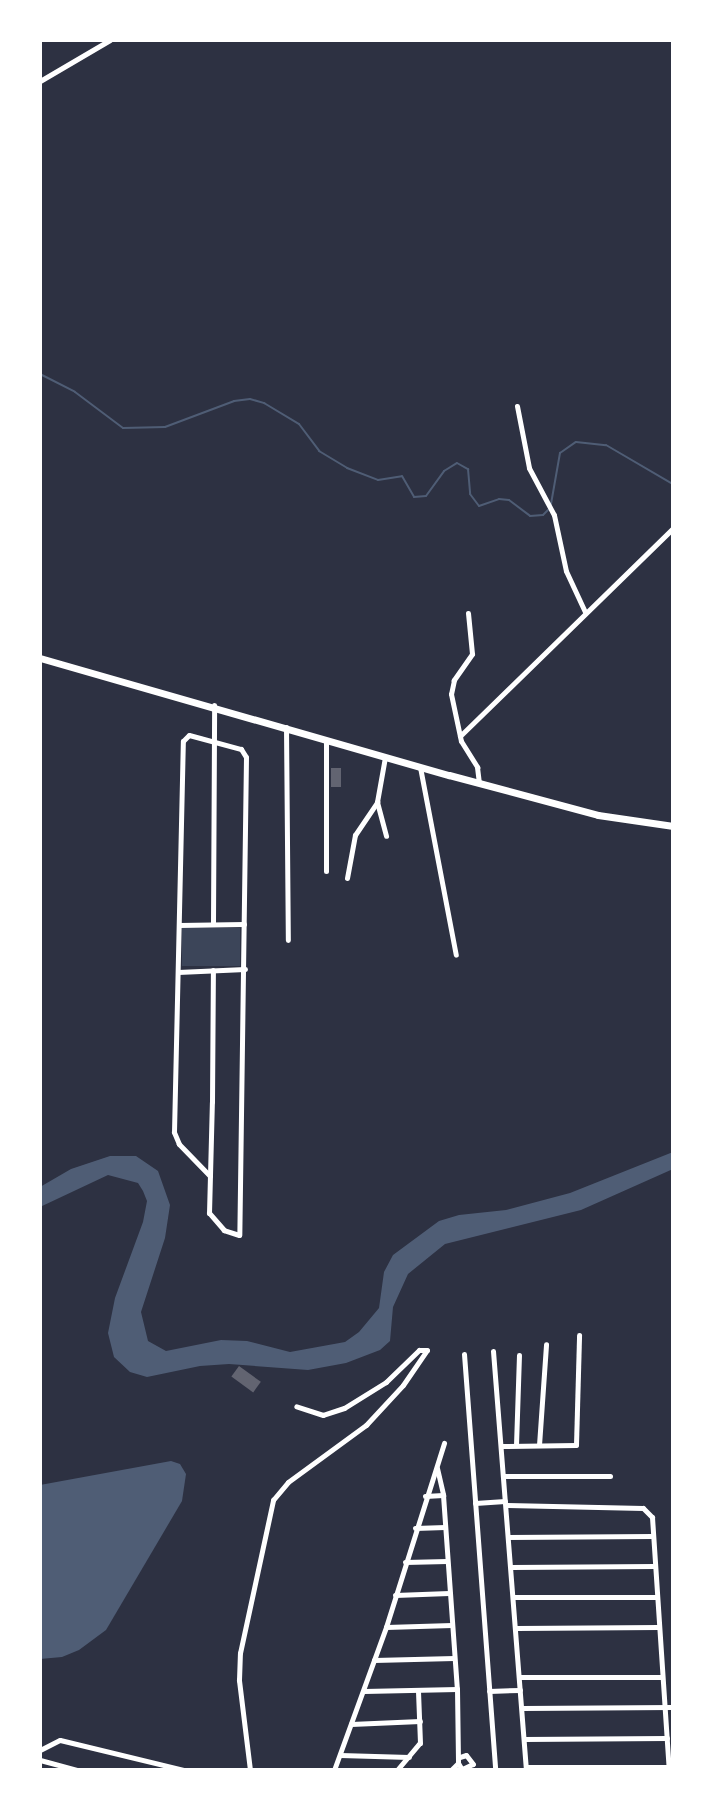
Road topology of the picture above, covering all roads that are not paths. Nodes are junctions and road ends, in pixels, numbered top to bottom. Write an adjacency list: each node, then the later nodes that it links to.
1 (110, 40): 2 (street)
2 (40, 81)
3 (517, 406): 5 (street)
4 (673, 528): 5 (street)
5 (585, 612): 10 (street)
6 (468, 613): 10 (street)
7 (40, 658): 8 (main road)
8 (214, 705): 9 (main road); 12 (street)
9 (286, 727): 11 (main road); 24 (street)
10 (460, 736): 15 (street)
11 (326, 739): 13 (main road); 19 (street)
12 (214, 741): 21 (street); 22 (street); 23 (street)
13 (385, 757): 14 (main road); 16 (street)
14 (420, 767): 15 (main road); 25 (street)
15 (479, 783): 17 (main road)
16 (377, 802): 18 (street); 20 (street)
17 (673, 826)
18 (386, 836)
19 (326, 871)
20 (347, 878)
21 (213, 924): 22 (street); 23 (street)
22 (244, 924): 26 (street)
23 (179, 925): 28 (street)
24 (288, 940)
25 (456, 955)
26 (245, 969): 27 (street); 29 (street)
27 (213, 970): 28 (street); 29 (street)
28 (178, 972): 29 (street)
29 (210, 1176)
30 (579, 1335): 38 (street)
31 (546, 1344): 38 (street)
32 (493, 1351): 39 (street)
33 (464, 1354): 45 (street)
34 (519, 1355): 37 (street)
35 (296, 1406): 88 (street)
36 (444, 1443): 40 (street)
37 (516, 1445): 38 (street); 39 (street)
38 (539, 1445)
39 (501, 1446): 41 (street)
40 (437, 1468): 43 (street); 44 (street)
41 (503, 1476): 42 (street); 46 (street)
42 (610, 1476)
43 (443, 1495): 44 (street); 47 (street)
44 (425, 1496): 48 (street)
45 (475, 1503): 46 (street); 71 (street)
46 (506, 1503): 49 (street); 50 (street)
47 (445, 1527): 48 (street); 51 (street)
48 (415, 1528): 52 (street)
49 (653, 1536): 50 (street); 53 (street)
50 (508, 1537): 54 (street)
51 (448, 1561): 52 (street); 55 (street)
52 (405, 1562): 56 (street)
53 (655, 1566): 54 (street); 58 (street)
54 (511, 1567): 57 (street)
55 (450, 1593): 56 (street); 59 (street)
56 (395, 1595): 60 (street)
57 (513, 1597): 58 (street); 62 (street)
58 (657, 1597): 61 (street)
59 (452, 1625): 60 (street); 63 (street)
60 (386, 1627): 64 (street)
61 (659, 1627): 62 (street); 66 (street)
62 (516, 1628): 65 (street)
63 (454, 1658): 64 (street); 67 (street)
64 (374, 1660): 70 (street)
65 (519, 1677): 66 (street); 69 (street)
66 (663, 1677): 72 (street)
67 (457, 1689): 68 (street); 83 (street)
68 (418, 1690): 70 (street); 75 (street)
69 (520, 1690): 71 (street); 74 (street)
70 (364, 1691): 76 (street)
71 (489, 1691): 92 (street)
72 (665, 1707): 73 (street); 74 (street); 77 (street)
73 (673, 1707)
74 (522, 1708): 78 (street)
75 (420, 1721): 76 (street); 81 (street)
76 (351, 1724): 80 (street)
77 (667, 1738): 78 (street); 85 (street)
78 (524, 1739): 84 (street)
79 (40, 1750): 87 (street)
80 (340, 1755): 81 (street); 89 (street)
81 (409, 1757): 90 (street)
82 (40, 1760): 86 (street)
83 (460, 1765): 91 (street)
84 (526, 1769): 85 (street)
85 (669, 1769)
86 (77, 1770)
87 (184, 1770)
88 (250, 1770)
89 (334, 1770)
90 (397, 1770)
91 (451, 1770)
92 (495, 1770)

